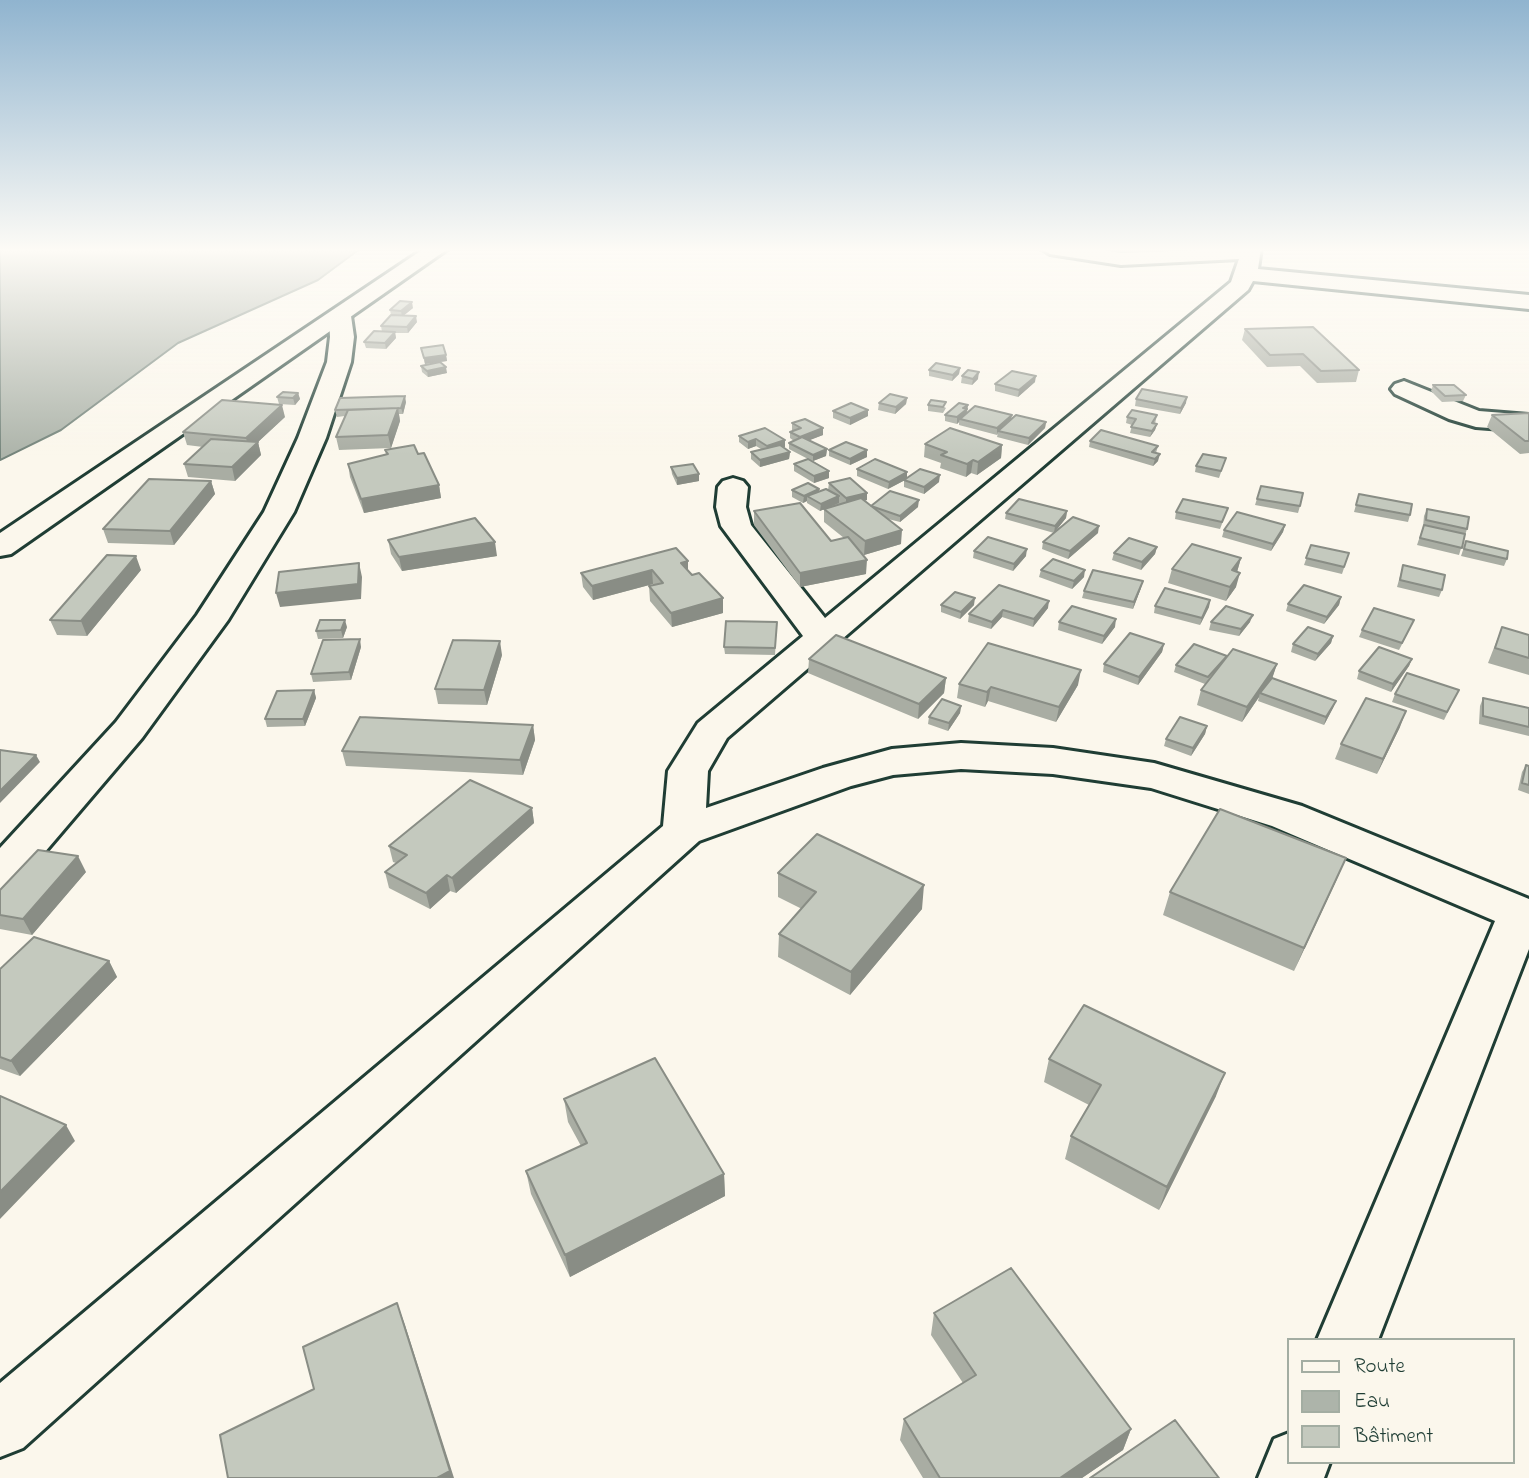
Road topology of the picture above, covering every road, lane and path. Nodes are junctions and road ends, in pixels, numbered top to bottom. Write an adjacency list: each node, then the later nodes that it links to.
1 (340, 316): 10 (street)
2 (339, 317): 7 (street)
3 (1202, 317): 8 (street)
4 (1404, 389): 5 (street)
5 (1529, 423)
6 (733, 487): 8 (street)
7 (0, 547)
8 (822, 637): 9 (street)
9 (684, 831): 11 (street); 13 (street)
10 (0, 876)
11 (1525, 915): 12 (street)
12 (1348, 1338)
13 (0, 1424)

